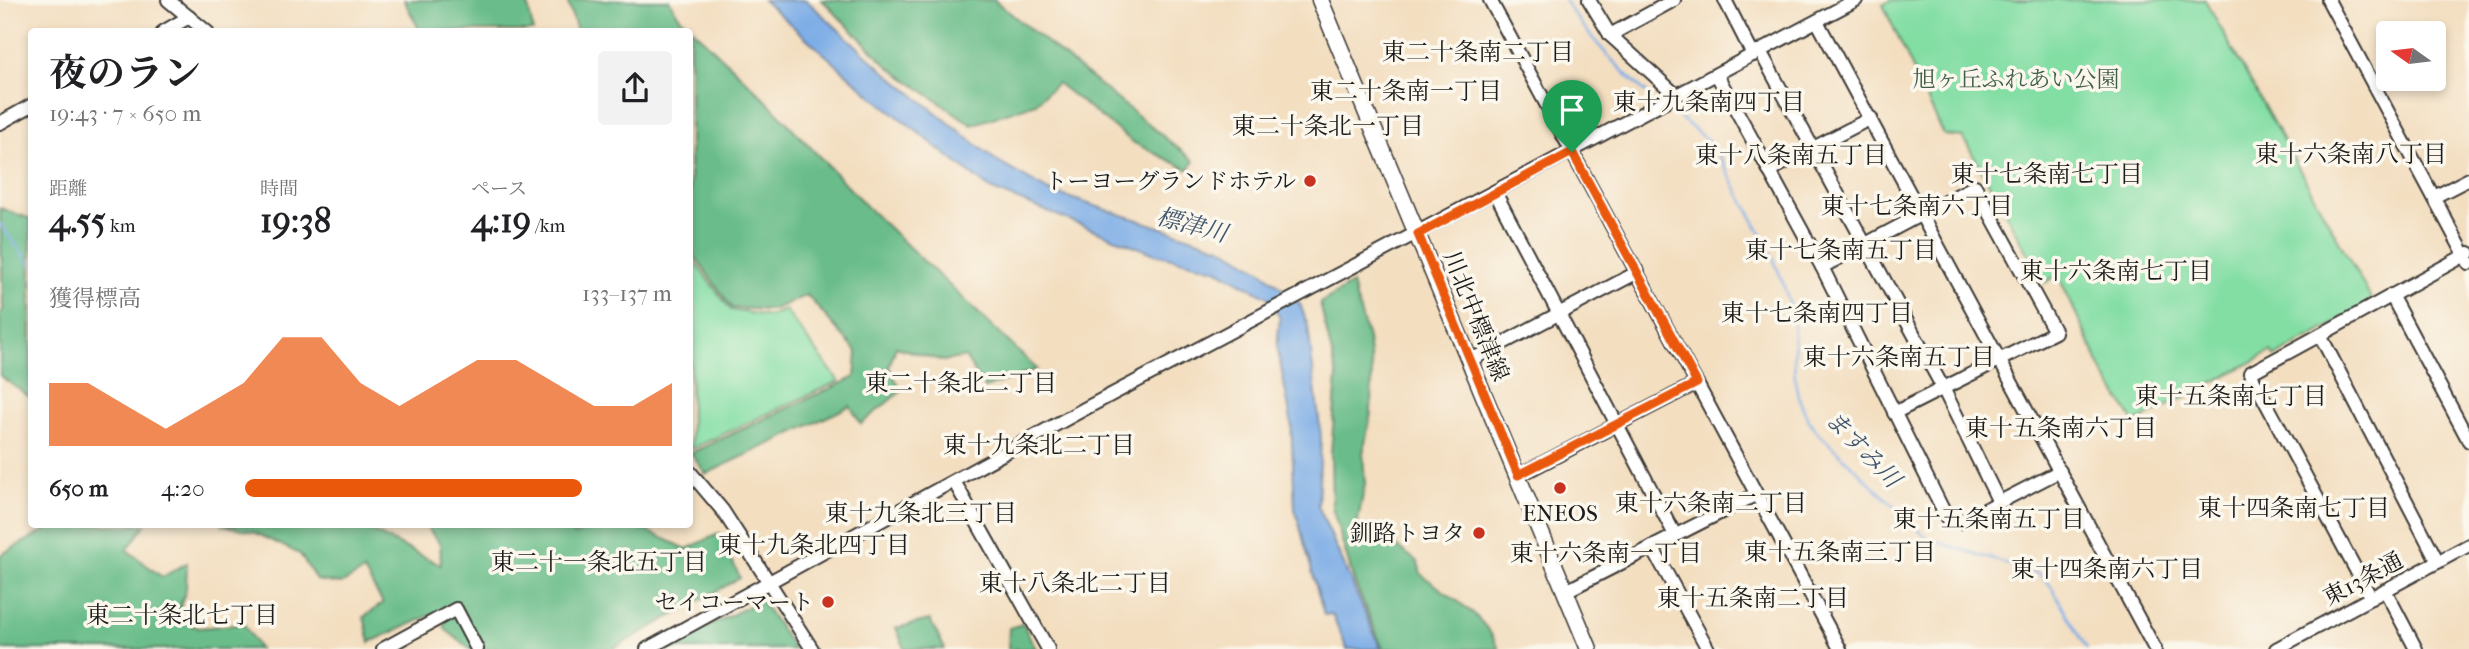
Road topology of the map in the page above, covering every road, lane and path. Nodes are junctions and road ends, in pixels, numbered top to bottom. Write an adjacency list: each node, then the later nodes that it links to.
1 (168, 0): 9 (street)
2 (1320, 0): 27 (main road, 川北中標津線)
3 (1490, 0): 21 (street)
4 (1589, 0): 13 (street)
5 (1674, 0): 13 (street)
6 (1725, 0): 14 (street)
7 (1856, 0): 10 (street)
8 (2328, 0): 25 (street)
9 (189, 17): 11 (street); 12 (street)
10 (1817, 21): 14 (street); 18 (street)
11 (170, 28)
12 (202, 28)
13 (1610, 35): 16 (street)
14 (1757, 53): 15 (street); 20 (street)
15 (1717, 75): 16 (street); 22 (street)
16 (1677, 96): 21 (street)
17 (28, 107): 19 (street)
18 (1871, 118): 20 (street); 26 (street)
19 (0, 123)
20 (1812, 148): 22 (street); 28 (street)
21 (1572, 152): 24 (street); 31 (street)
22 (1769, 172): 30 (street)
23 (2469, 179): 25 (street)
24 (1496, 194): 27 (street); 33 (street)
25 (2434, 197): 29 (street)
26 (1922, 215): 28 (street); 35 (street); 35 (street)
27 (1418, 234): 36 (main road, 川北中標津線); 45 (street)
28 (1866, 245): 30 (street); 38 (street)
29 (2468, 257): 32 (street)
30 (1822, 267): 39 (street)
31 (1638, 272): 33 (street); 37 (street)
32 (2391, 295): 34 (street); 41 (street)
33 (1557, 314): 36 (street); 40 (street)
34 (2320, 335): 51 (street); 55 (street)
35 (2001, 359): 38 (street); 42 (street)
36 (1469, 361): 43 (main road, 川北中標津線)
37 (1697, 383): 40 (street); 46 (street)
38 (1943, 388): 39 (street); 47 (street)
39 (1894, 413): 47 (street)
40 (1617, 425): 43 (street); 48 (street)
41 (2469, 441)
42 (2060, 471): 47 (street); 64 (street)
43 (1518, 475): 54 (main road, 川北中標津線)
44 (693, 476): 52 (street)
45 (955, 483): 52 (street); 60 (street)
46 (1755, 495): 48 (street); 63 (street)
47 (1999, 502)
48 (1675, 535): 50 (street)
49 (2469, 545): 51 (street, 東13条通)
50 (1652, 547): 54 (street); 62 (street)
51 (2438, 562): 53 (street, 東13条通)
52 (769, 584): 58 (street); 59 (street)
53 (2385, 590): 55 (street, 東13条通); 66 (street)
54 (1566, 592): 61 (main road, 川北中標津線)
55 (2371, 598): 65 (street, 東13条通)
56 (383, 649): 57 (street)
57 (477, 649)
58 (647, 649)
59 (812, 649)
60 (1048, 649)
61 (1589, 649)
62 (1708, 649)
63 (1840, 649)
64 (2155, 649)
65 (2276, 649)
66 (2416, 649)

